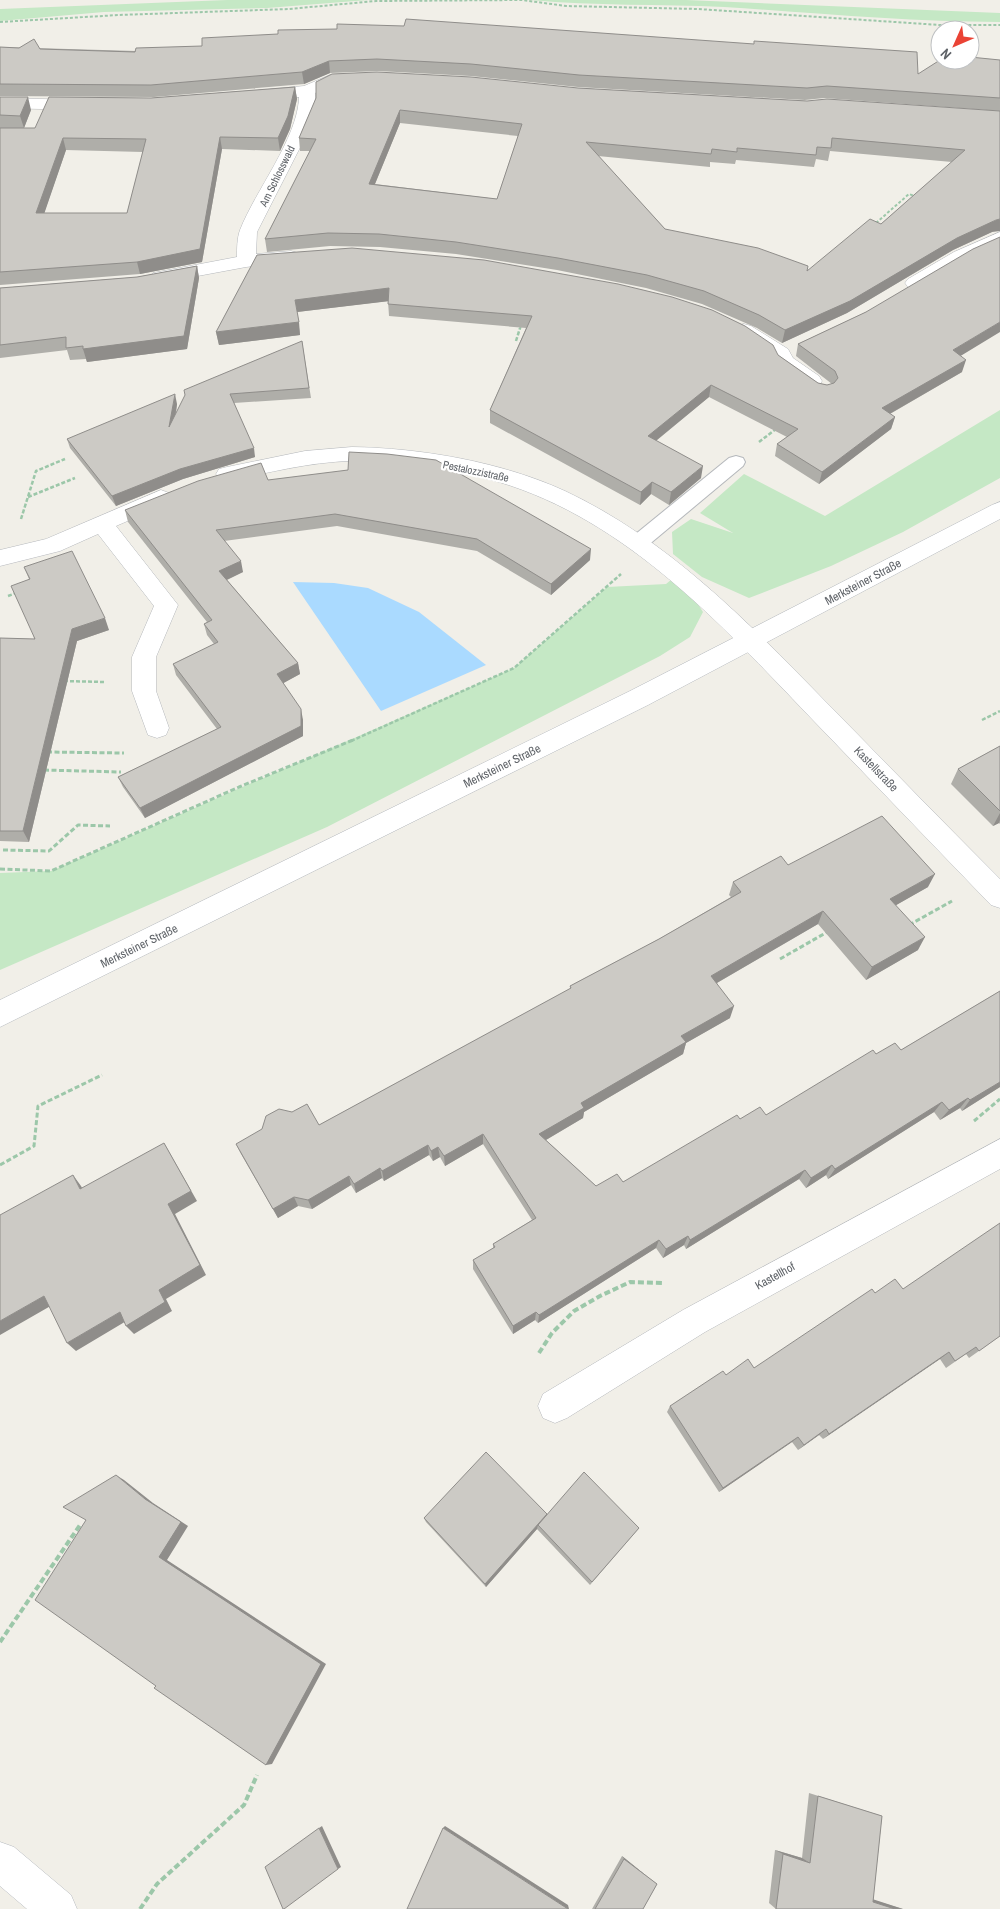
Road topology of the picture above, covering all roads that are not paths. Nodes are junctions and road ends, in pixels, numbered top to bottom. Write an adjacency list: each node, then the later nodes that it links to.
1 (369, 78): 2 (street)
2 (307, 91): 3 (street); 8 (street, Am Schlosswald)
3 (238, 97)
4 (0, 103): 5 (street)
5 (102, 105)
6 (1000, 238): 10 (street)
7 (306, 256): 8 (street)
8 (246, 261): 9 (street)
9 (145, 280)
10 (897, 294)
11 (725, 320): 12 (street)
12 (823, 389)
13 (736, 462): 18 (lane)
14 (205, 480): 18 (street, Pestalozzistraße)
15 (181, 490): 17 (street)
16 (1000, 510): 20 (street, Merksteiner Straße)
17 (101, 523): 19 (street); 21 (street)
18 (644, 546): 20 (street, Pestalozzistraße)
19 (10, 556)
20 (751, 640): 22 (street, Kastellstraße); 23 (street, Merksteiner Straße)
21 (157, 728)
22 (992, 889)
23 (0, 1014)
24 (1000, 1153): 25 (street, Kastellhof)
25 (555, 1406)
26 (0, 1860): 27 (street)
27 (57, 1909)

